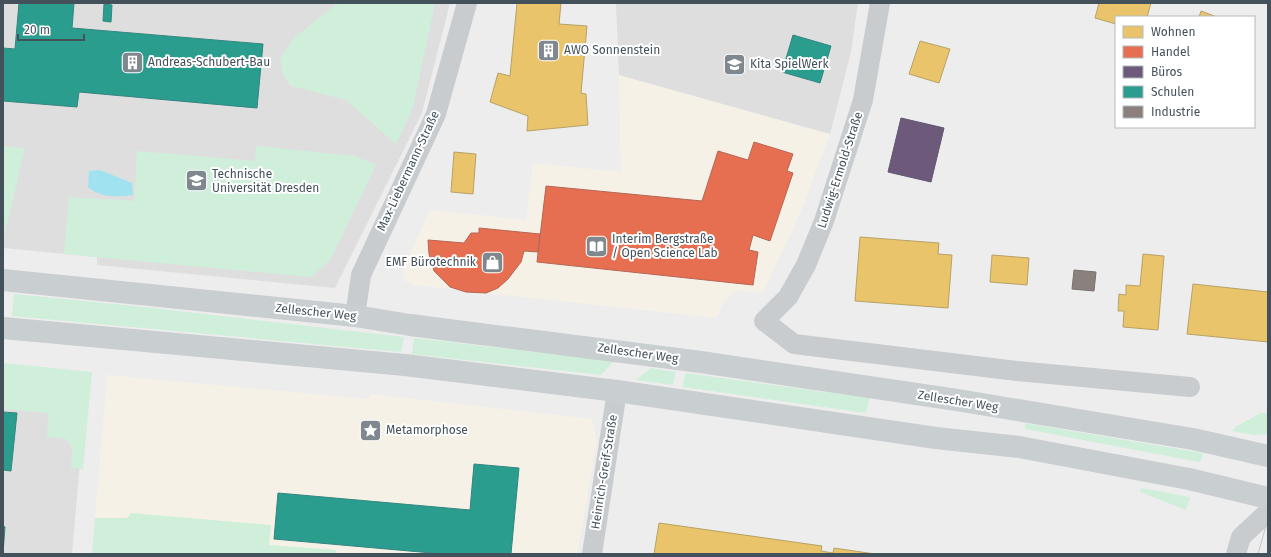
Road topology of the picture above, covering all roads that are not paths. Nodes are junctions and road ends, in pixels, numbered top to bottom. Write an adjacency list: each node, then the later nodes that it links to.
1 (467, 3): 4 (street, Max-Liebermann-Straße)
2 (880, 3): 6 (street, Ludwig-Ermold-Straße)
3 (3, 280): 4 (main road, Zellescher Weg)
4 (355, 316): 8 (main road, Zellescher Weg)
5 (3, 328): 7 (main road)
6 (1190, 387)
7 (617, 391): 9 (main road); 11 (street, Heinrich-Greif-Straße)
8 (1268, 456)
9 (1268, 498)
10 (1268, 512): 12 (street)
11 (592, 554)
12 (1236, 554)

